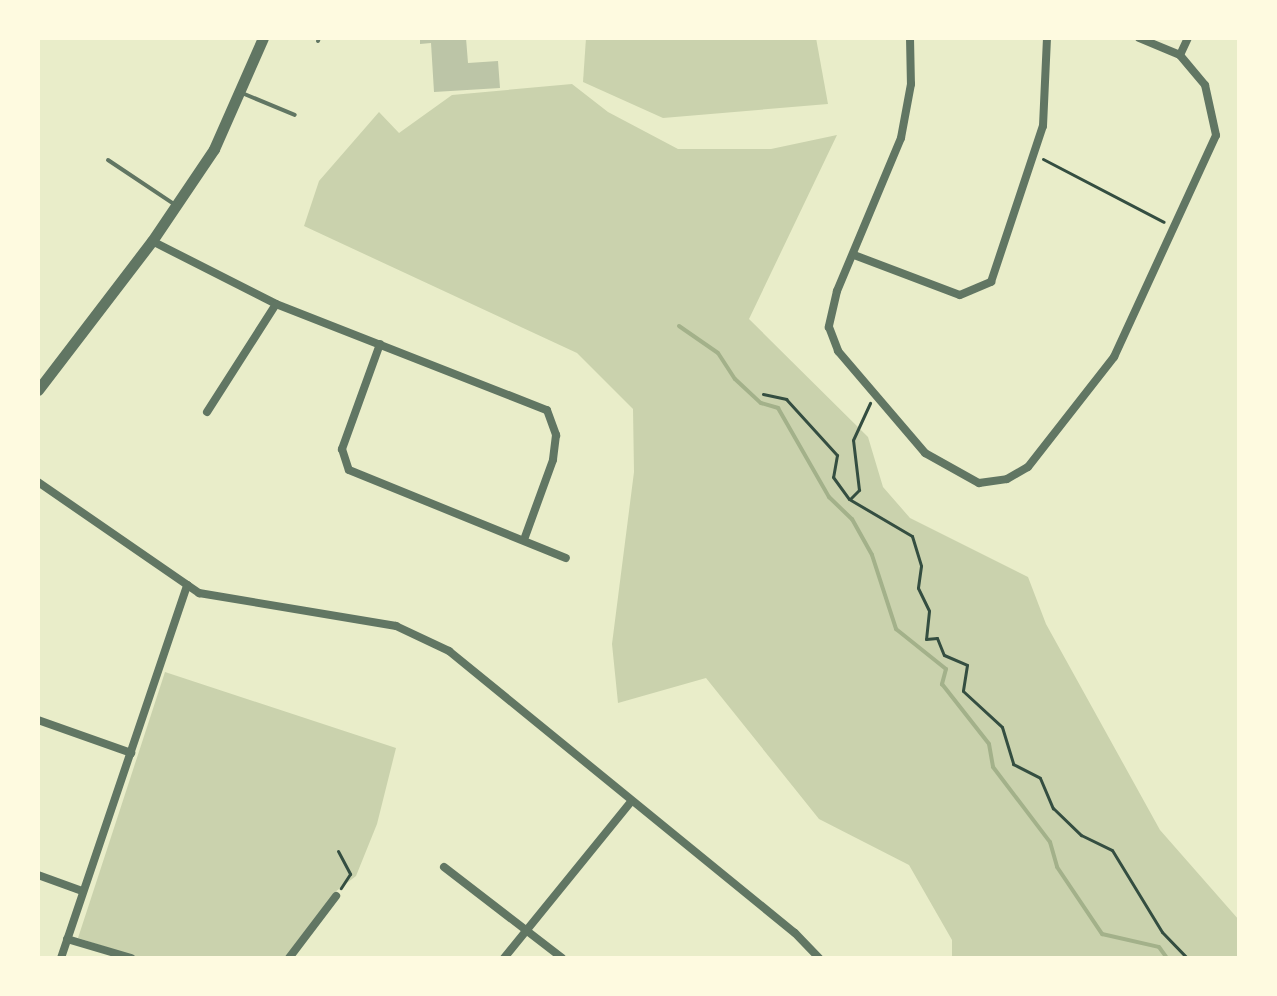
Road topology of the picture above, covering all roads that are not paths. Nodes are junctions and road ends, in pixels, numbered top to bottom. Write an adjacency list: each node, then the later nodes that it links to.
1 (263, 38): 7 (street)
2 (910, 38): 12 (street)
3 (1047, 38): 12 (street)
4 (1139, 38): 6 (street)
5 (1188, 38): 6 (street)
6 (1180, 55): 12 (street)
7 (242, 93): 8 (lane); 10 (street)
8 (295, 115)
9 (108, 160): 10 (lane)
10 (176, 205): 11 (street)
11 (152, 241): 13 (street); 15 (street)
12 (854, 255)
13 (276, 304): 14 (street); 16 (street)
14 (380, 344): 18 (street); 18 (street)
15 (38, 390)
16 (207, 412)
17 (38, 482): 20 (street)
18 (525, 537): 19 (street)
19 (566, 558)
20 (187, 585): 22 (street); 23 (street)
21 (38, 720): 22 (street)
22 (131, 753): 26 (street)
23 (630, 803): 28 (street); 35 (street)
24 (444, 867): 28 (street)
25 (38, 875): 26 (street)
26 (82, 891): 29 (street)
27 (336, 896): 32 (street)
28 (528, 930): 33 (street); 34 (street)
29 (67, 939): 30 (street); 31 (street)
30 (61, 958)
31 (131, 958)
32 (289, 958)
33 (504, 958)
34 (562, 958)
35 (819, 958)

